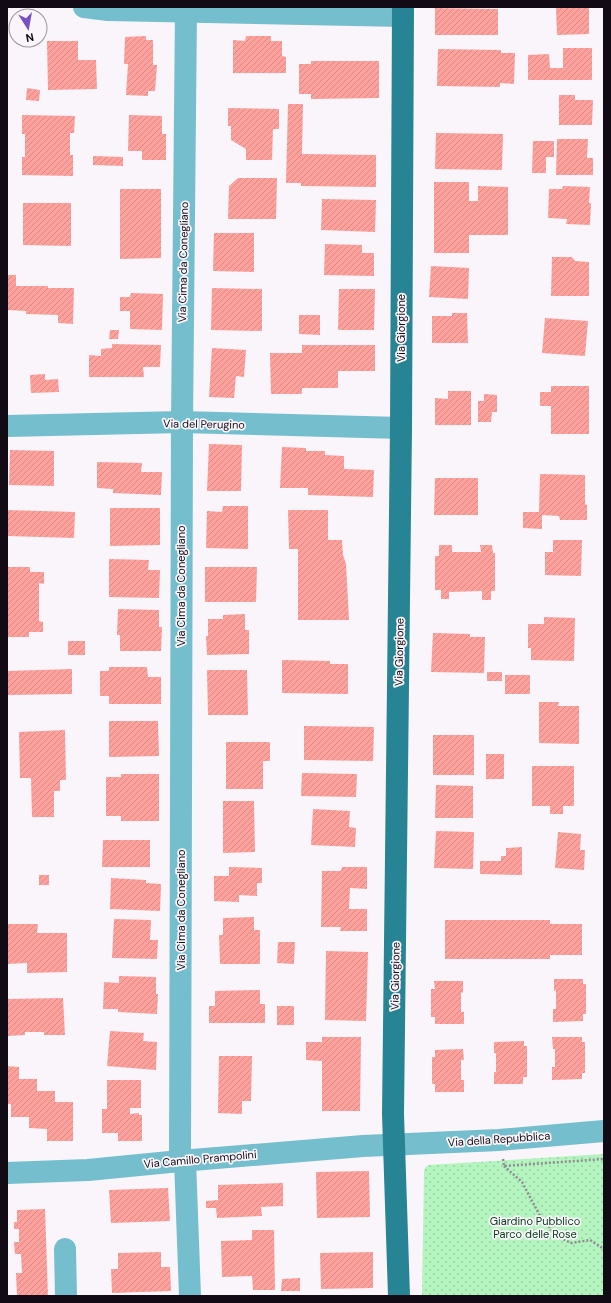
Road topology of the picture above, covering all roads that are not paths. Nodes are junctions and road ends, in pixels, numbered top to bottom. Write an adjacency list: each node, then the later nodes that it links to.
1 (84, 7): 2 (street)
2 (186, 11): 3 (street); 4 (street, Via Cima da Conegliano)
3 (403, 11): 6 (main road, Via Giorgione)
4 (182, 422): 5 (street, Via del Perugino); 6 (street, Via del Perugino); 9 (street, Via Cima da Conegliano)
5 (7, 426)
6 (401, 428): 8 (main road, Via Giorgione)
7 (604, 1131): 8 (street, Via della Repubblica)
8 (394, 1145): 9 (street, Via Camillo Prampolini); 14 (main road, Via Giorgione)
9 (183, 1160): 10 (street, Via Camillo Prampolini); 13 (street, Via Cima da Conegliano)
10 (7, 1173)
11 (65, 1249): 12 (street)
12 (66, 1296)
13 (190, 1296)
14 (399, 1296)

